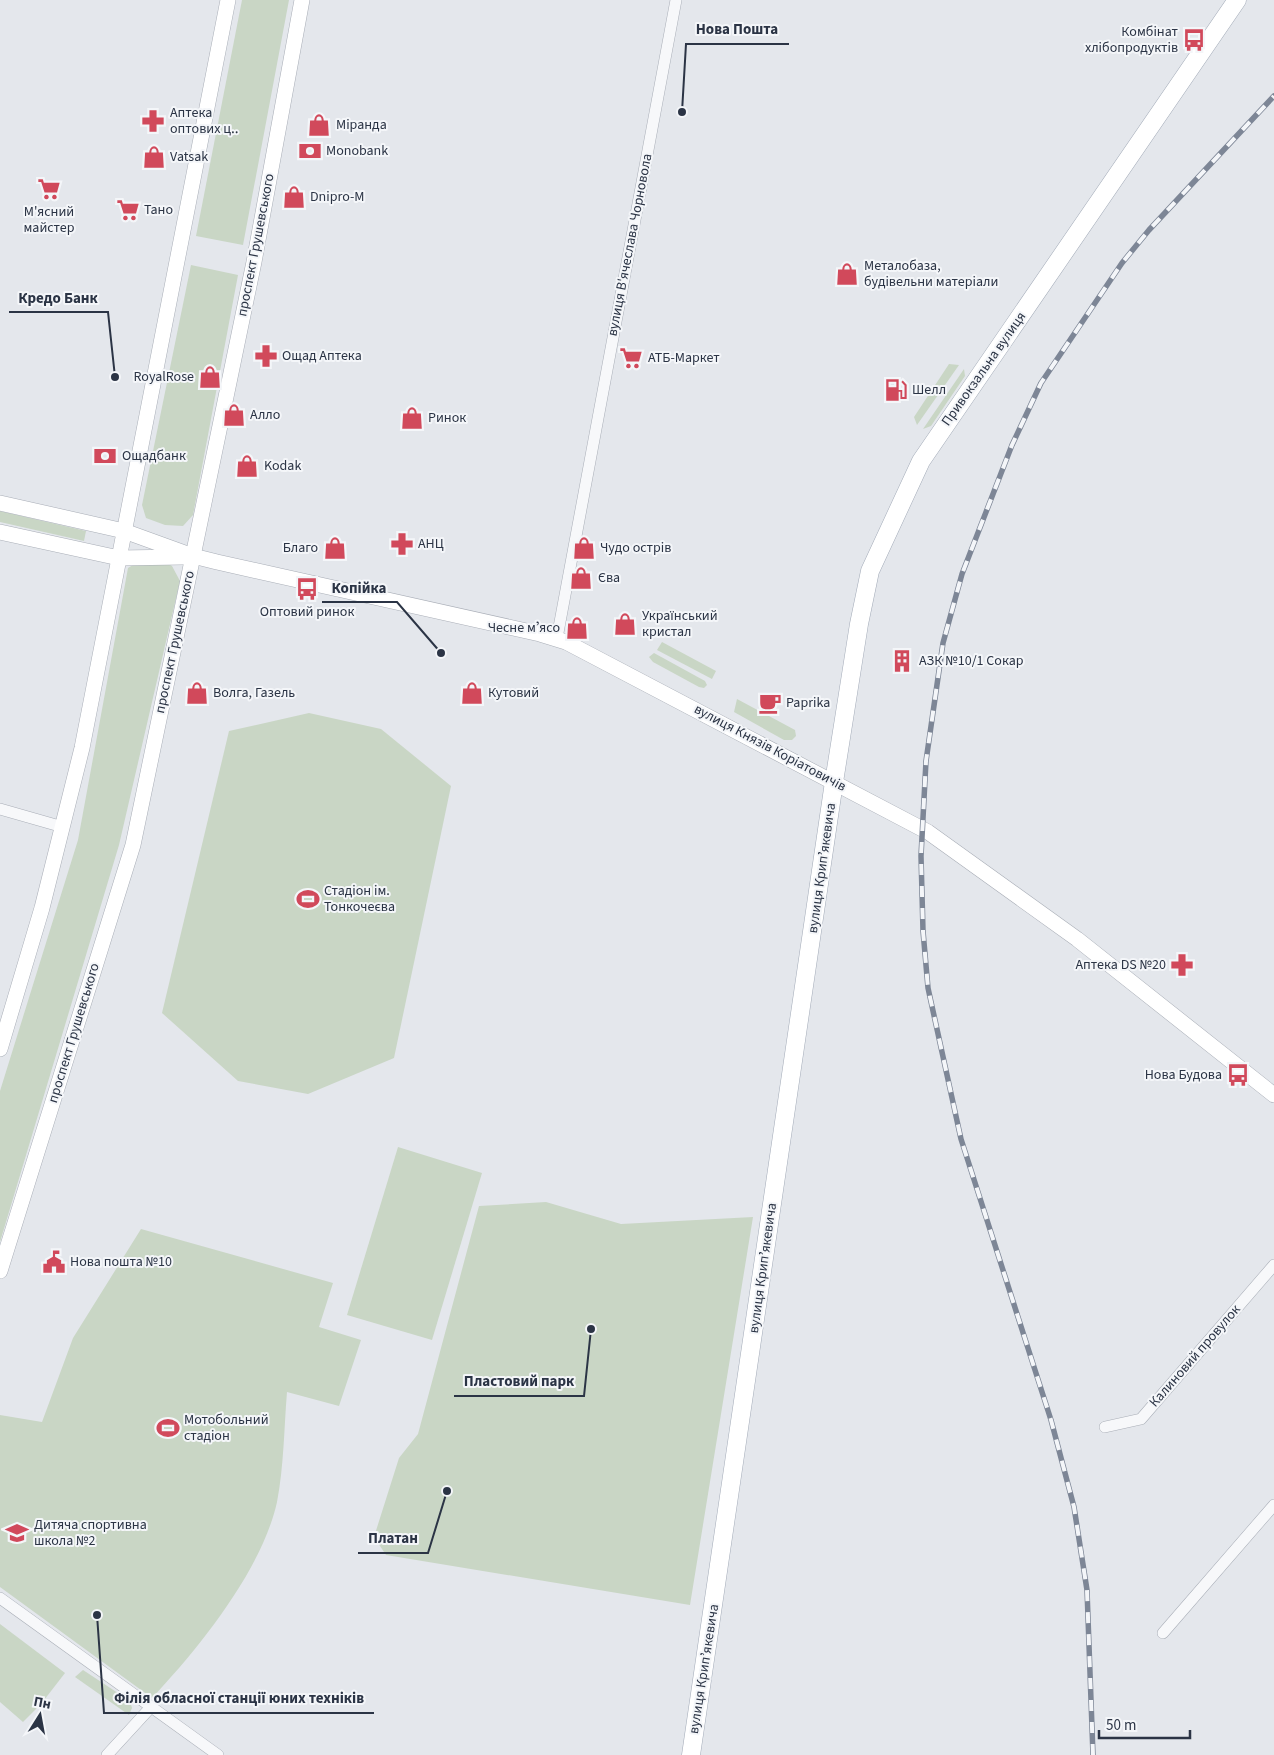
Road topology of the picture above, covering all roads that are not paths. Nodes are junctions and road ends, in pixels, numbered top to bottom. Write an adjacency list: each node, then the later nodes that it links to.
1 (228, 0): 6 (main road)
2 (302, 0): 8 (main road, проспект Грушевського)
3 (676, 0): 10 (street, вулиця В'ячеслава Чорновола)
4 (1237, 0): 11 (main road, Привокзальна вулиця)
5 (0, 503): 6 (main road, вулиця Князів Коріатовичів)
6 (124, 531): 8 (main road, вулиця Князів Коріатовичів); 9 (main road)
7 (0, 532): 9 (main road, вулиця Князів Коріатовичів)
8 (193, 556): 9 (main road, вулиця Князів Коріатовичів); 10 (main road, вулиця Князів Коріатовичів); 17 (main road, проспект Грушевського)
9 (119, 558): 13 (main road)
10 (557, 638): 11 (main road, вулиця Князів Коріатовичів)
11 (834, 782): 15 (main road, вулиця Князів Коріатовичів); 25 (main road, вулиця Крипʼякевича)
12 (0, 809): 13 (street)
13 (63, 827): 14 (main road)
14 (0, 1049)
15 (1274, 1095)
16 (1274, 1265): 18 (street, Калиновий провулок)
17 (0, 1271)
18 (1105, 1427)
19 (1274, 1505): 21 (street)
20 (0, 1598): 22 (street)
21 (1163, 1633)
22 (151, 1707): 23 (street); 24 (street)
23 (107, 1755)
24 (218, 1755)
25 (691, 1755)

